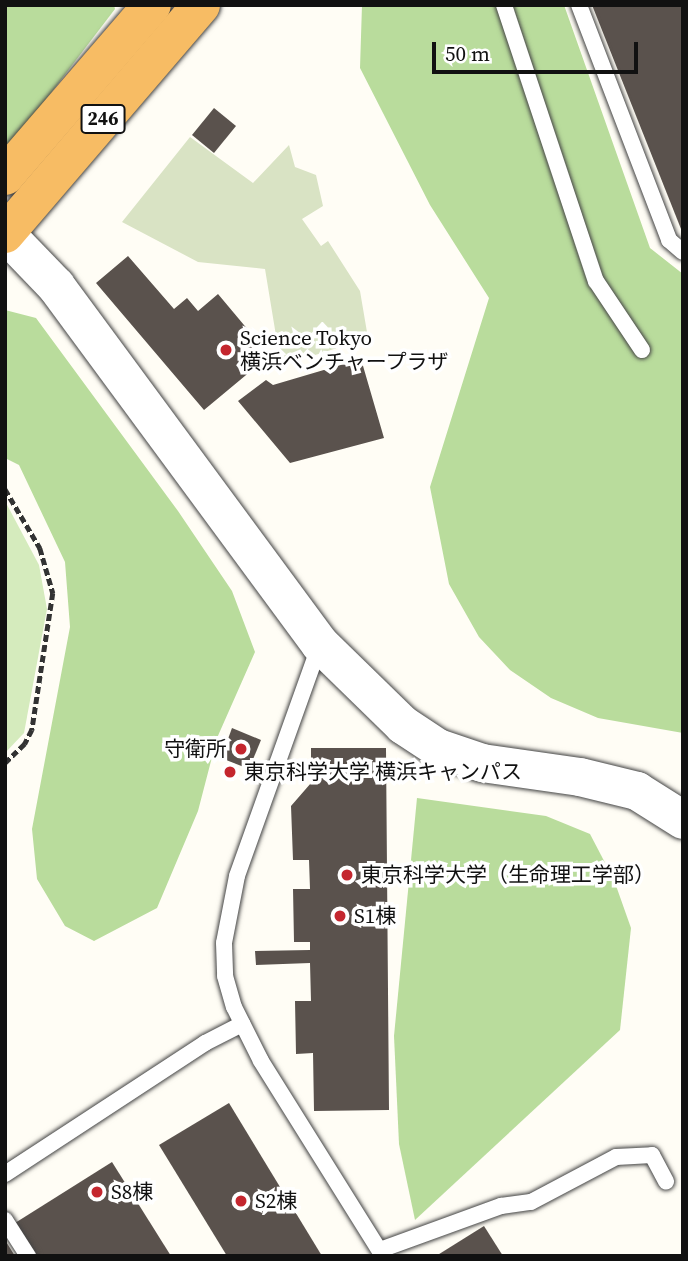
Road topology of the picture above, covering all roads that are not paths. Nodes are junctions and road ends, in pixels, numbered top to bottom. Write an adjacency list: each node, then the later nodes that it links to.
1 (152, 5): 5 (highway, 246)
2 (201, 5): 6 (highway, 246)
3 (504, 5): 8 (lane)
4 (579, 5): 7 (lane)
5 (5, 176)
6 (5, 233): 9 (street)
7 (683, 251)
8 (642, 350)
9 (320, 644): 10 (street); 11 (lane)
10 (683, 820)
11 (242, 1024): 12 (lane); 15 (lane)
12 (5, 1174)
13 (666, 1181): 15 (lane)
14 (5, 1220): 16 (lane)
15 (381, 1253)
16 (28, 1256)

